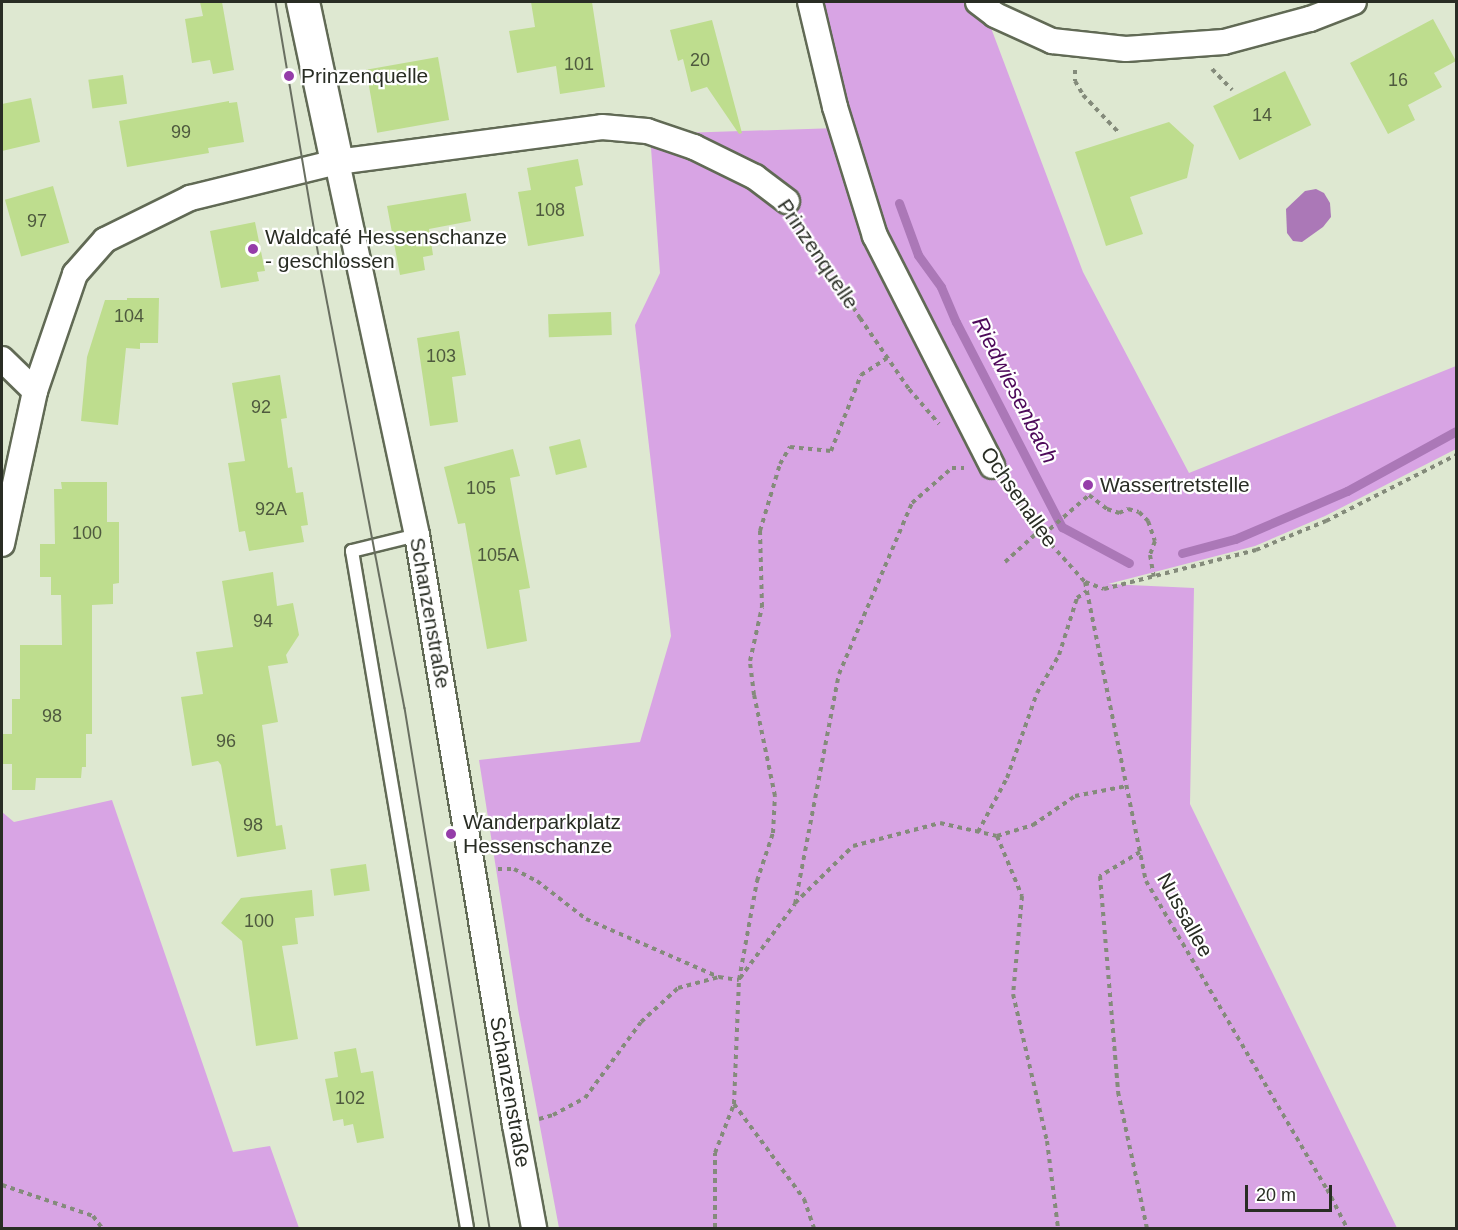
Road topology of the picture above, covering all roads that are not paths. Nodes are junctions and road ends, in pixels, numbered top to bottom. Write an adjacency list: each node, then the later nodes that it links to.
1 (303, 2): 5 (street, Schanzenstraße)
2 (810, 2): 9 (street, Ochsenallee)
3 (978, 2): 4 (street)
4 (1354, 2)
5 (337, 162): 6 (street, Prinzenquelle); 8 (street, Prinzenquelle); 10 (street, Schanzenstraße)
6 (787, 201)
7 (2, 359): 8 (street)
8 (35, 391): 11 (street, Prinzenquelle)
9 (992, 466)
10 (417, 535): 12 (lane); 13 (street, Schanzenstraße)
11 (2, 544)
12 (467, 1228)
13 (534, 1228)

